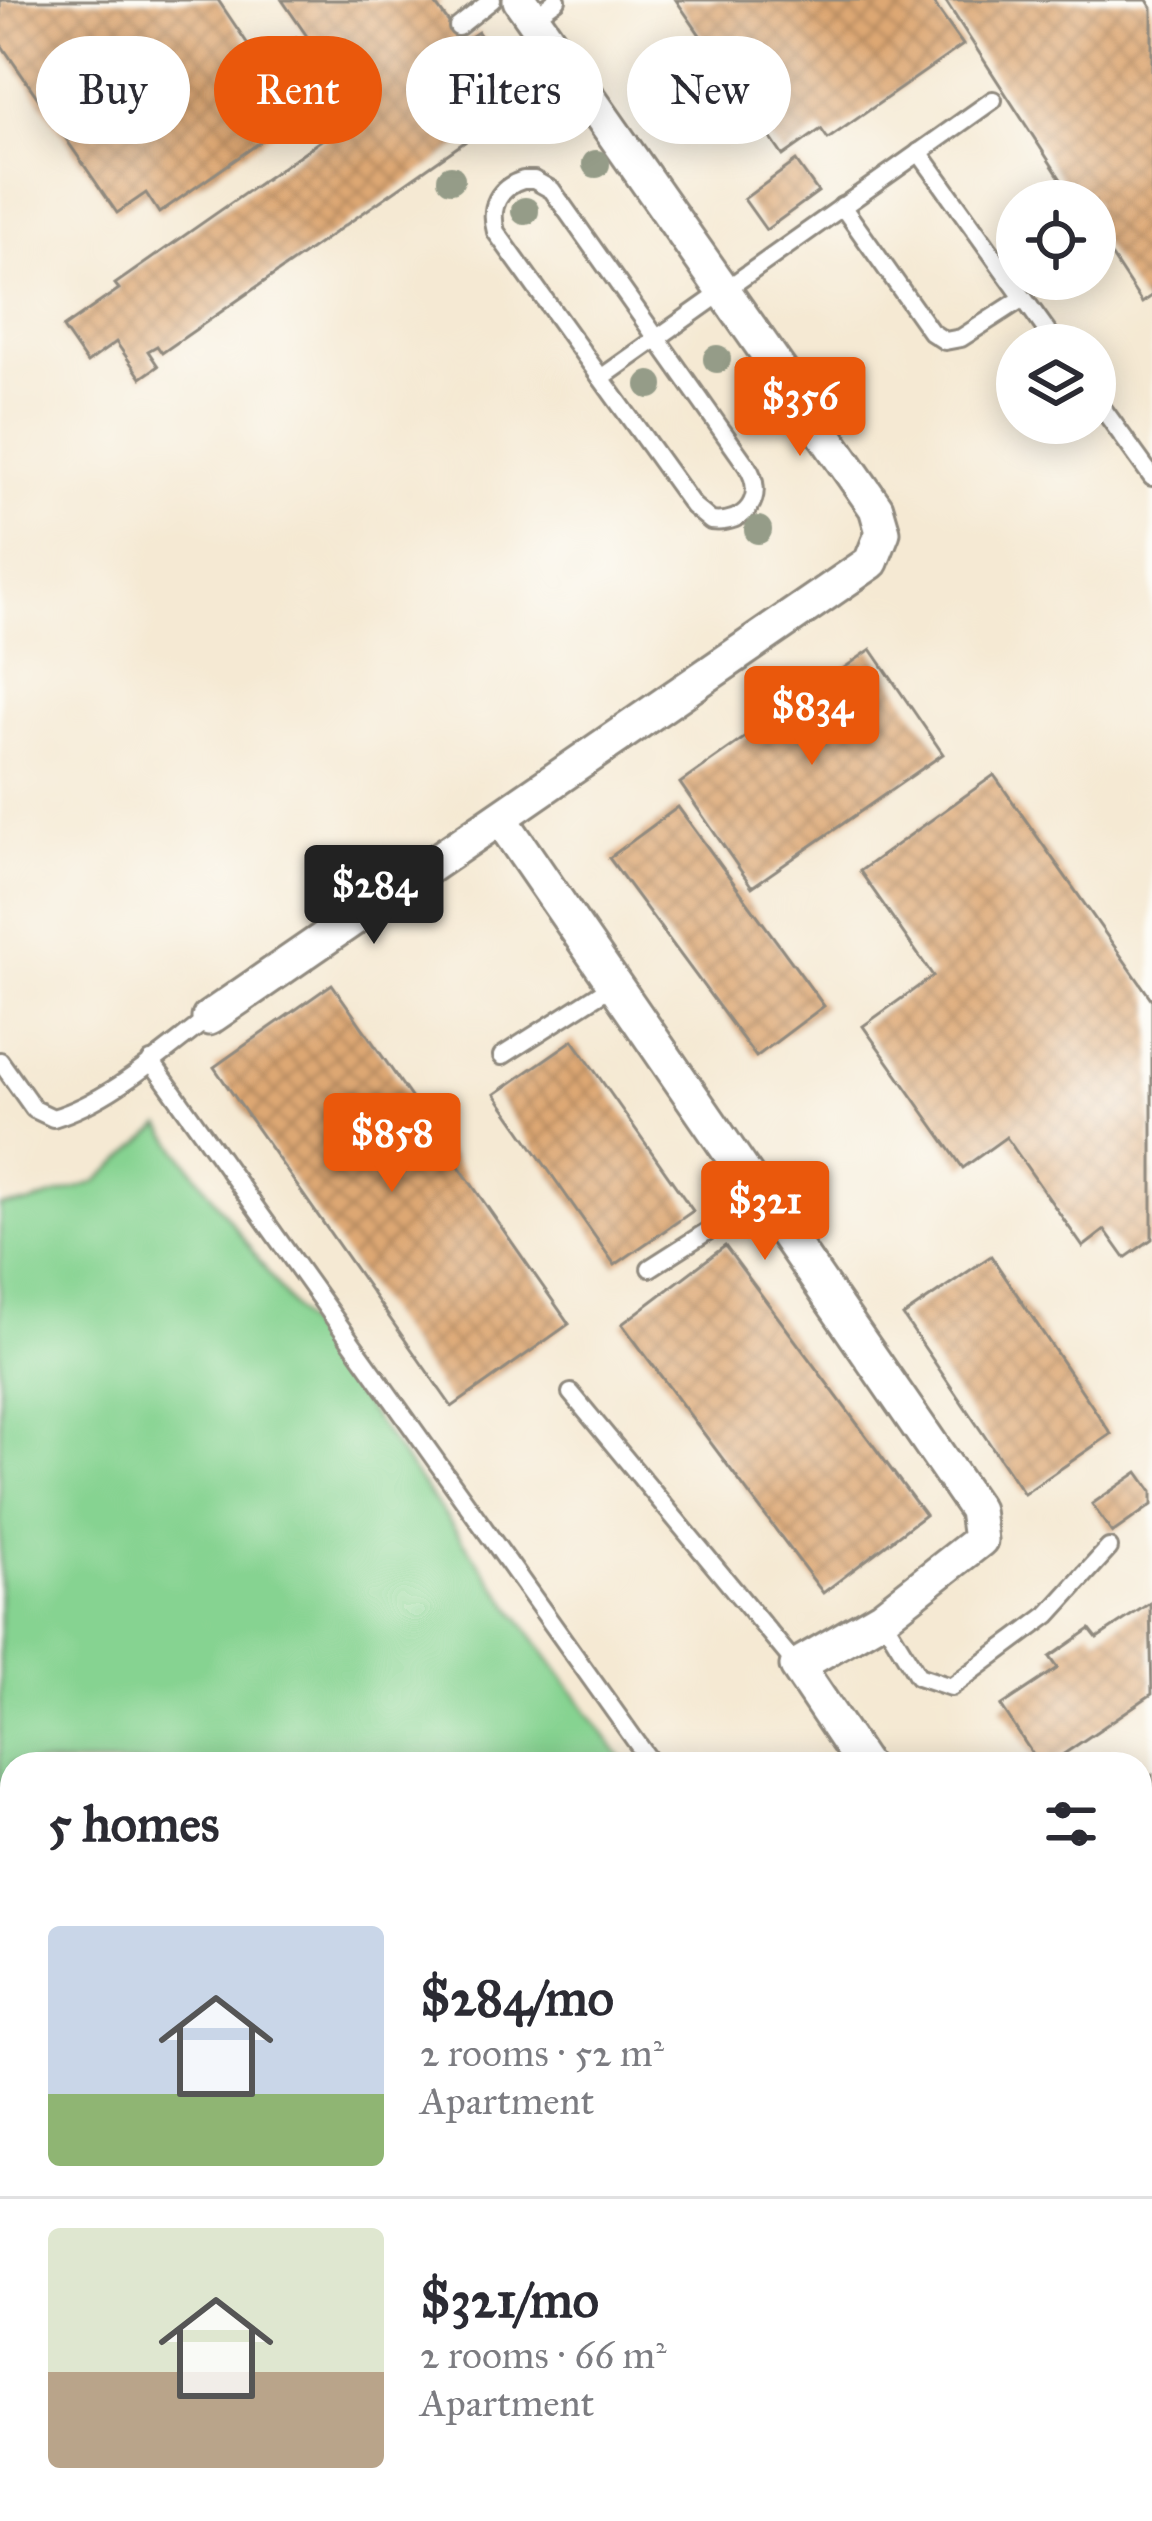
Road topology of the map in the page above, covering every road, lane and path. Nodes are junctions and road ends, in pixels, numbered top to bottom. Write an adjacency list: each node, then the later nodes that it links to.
1 (492, 0): 3 (lane)
2 (536, 6): 8 (street)
3 (458, 27)
4 (993, 100): 5 (lane)
5 (920, 152): 6 (lane); 7 (lane)
6 (842, 206): 8 (lane); 9 (lane)
7 (996, 260)
8 (723, 288): 10 (lane); 14 (street)
9 (1020, 300)
10 (659, 336): 11 (lane); 11 (lane); 11 (lane)
11 (601, 378)
12 (1116, 427): 13 (lane)
13 (1152, 477)
14 (500, 818): 15 (street); 16 (street)
15 (615, 984): 17 (lane); 20 (street)
16 (209, 1018): 19 (lane)
17 (502, 1055)
18 (0, 1061): 19 (lane)
19 (151, 1061): 26 (lane)
20 (761, 1197): 21 (lane); 24 (street)
21 (650, 1268)
22 (571, 1393): 25 (lane)
23 (1109, 1548): 24 (lane)
24 (882, 1617): 25 (street)
25 (797, 1666): 27 (street)
26 (643, 1752)
27 (855, 1752)

